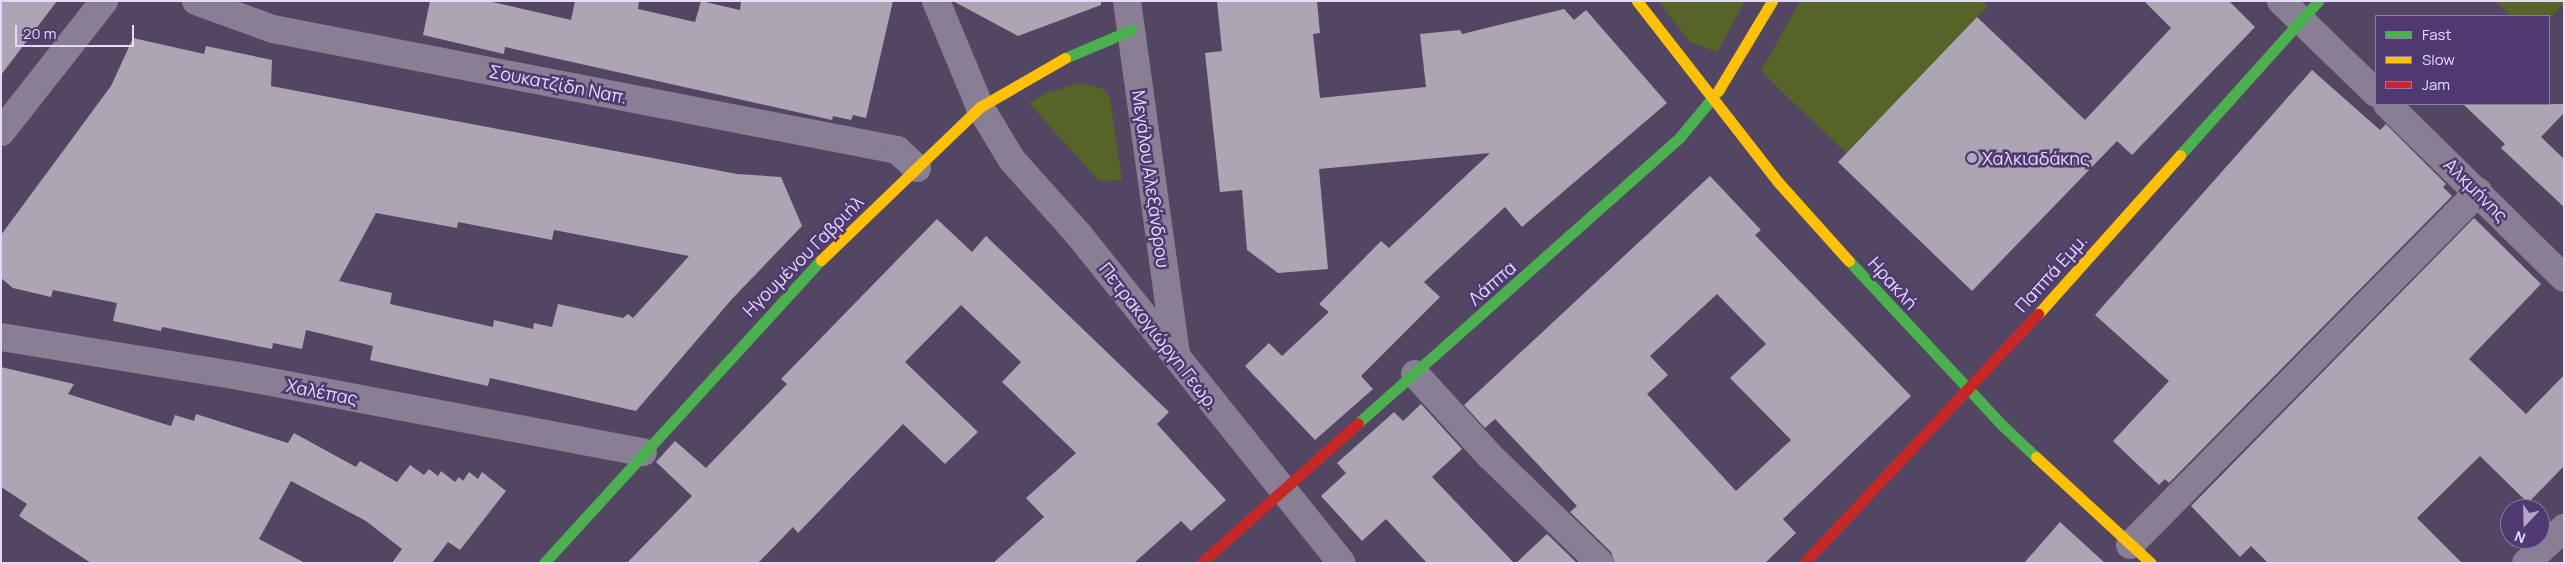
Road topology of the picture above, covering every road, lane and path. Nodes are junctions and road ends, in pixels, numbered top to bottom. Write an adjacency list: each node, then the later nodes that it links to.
1 (104, 1): 14 (street)
2 (196, 1): 15 (street, Σουκατζίδη Ναπ.)
3 (936, 1): 13 (street, Πετρακογιώργη Γεωρ.)
4 (1127, 1): 9 (street, Μεγάλου Αλεξάνδρου)
5 (1637, 1): 11 (street, Ηρακλή)
6 (1772, 1): 11 (street, Λάππα)
7 (2281, 1): 8 (street)
8 (2310, 11): 10 (street); 21 (street, Παππά Εμμ.)
9 (1130, 30): 13 (street, Ηγουμένου Γαβριήλ); 19 (street, Μεγάλου Αλεξάνδρου)
10 (2375, 92)
11 (1712, 101): 20 (street, Λάππα); 21 (street, Ηρακλή)
12 (2388, 105): 16 (street, Αλκμήνης)
13 (980, 107): 15 (street, Ηγουμένου Γαβριήλ); 19 (street, Πετρακογιώργη Γεωρ.)
14 (1, 132)
15 (917, 168): 22 (street, Ηγουμένου Γαβριήλ)
16 (2478, 192): 17 (street, Αλκμήνης); 25 (street)
17 (2564, 278)
18 (1, 338): 22 (street, Χαλέπας)
19 (1176, 357): 23 (street, Πετρακογιώργη Γεωρ.)
20 (1416, 374): 23 (street, Λάππα); 29 (street)
21 (1969, 390): 25 (street, Ηρακλή); 30 (street, Παππά Εμμ.)
22 (643, 452): 26 (street, Ηγουμένου Γαβριήλ)
23 (1283, 493): 27 (street, Λάππα); 28 (street, Πετρακογιώργη Γεωρ.)
24 (2564, 528): 32 (street)
25 (2130, 545): 31 (street, Ηρακλή)
26 (544, 563)
27 (1202, 563)
28 (1342, 563)
29 (1600, 563)
30 (1804, 563)
31 (2151, 563)
32 (2526, 563)

